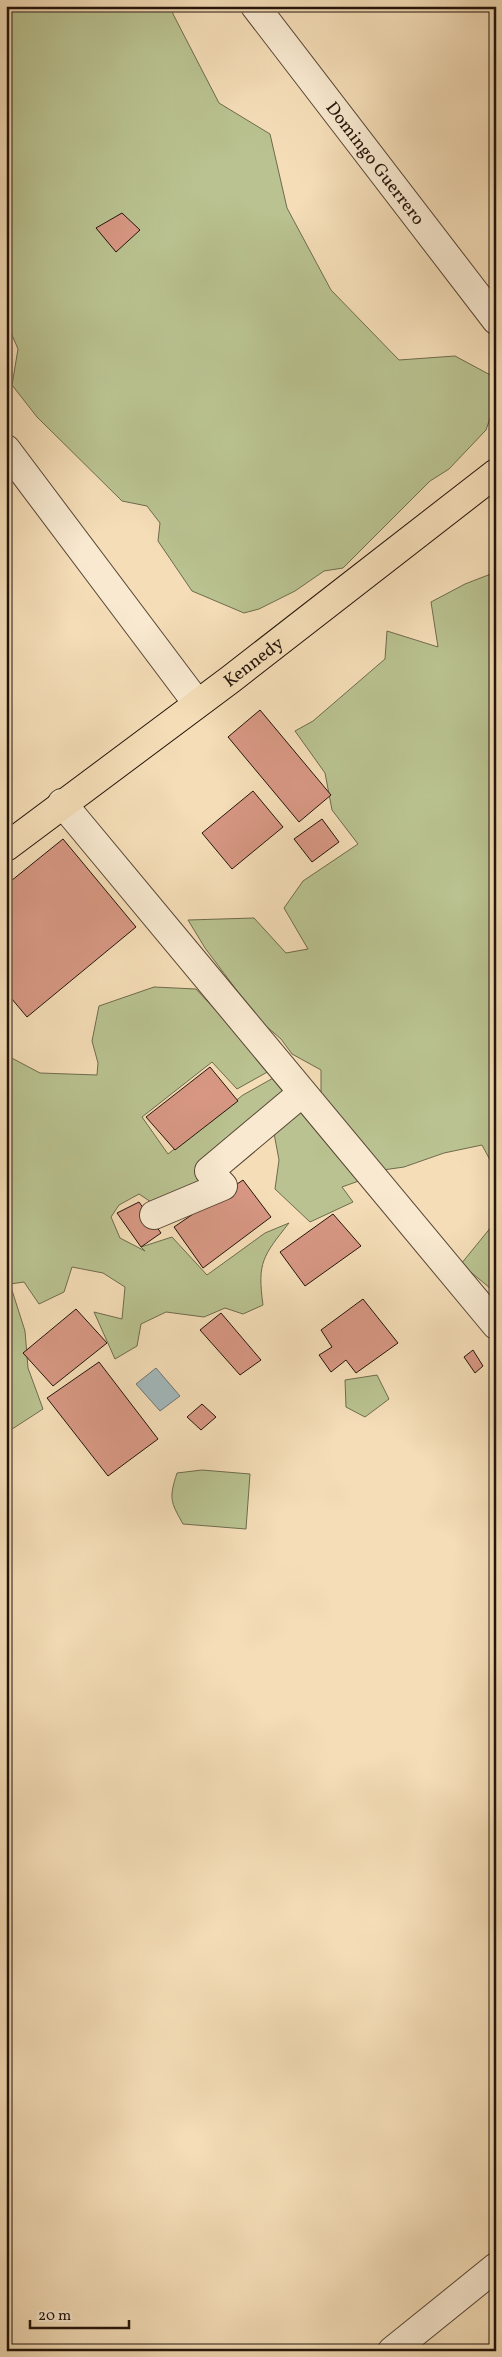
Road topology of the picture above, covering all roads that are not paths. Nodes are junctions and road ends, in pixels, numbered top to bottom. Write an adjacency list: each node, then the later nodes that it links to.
1 (255, 6): 2 (street, Domingo Guerrero)
2 (496, 320)
3 (6, 449): 5 (street)
4 (496, 473): 5 (main road, Kennedy)
5 (197, 703): 6 (main road, Kennedy)
6 (62, 803): 7 (main road, Kennedy); 8 (street)
7 (6, 847)
8 (302, 1093): 9 (street); 10 (street)
9 (154, 1215)
10 (496, 1325)
11 (496, 2267): 12 (street)
12 (392, 2351)

